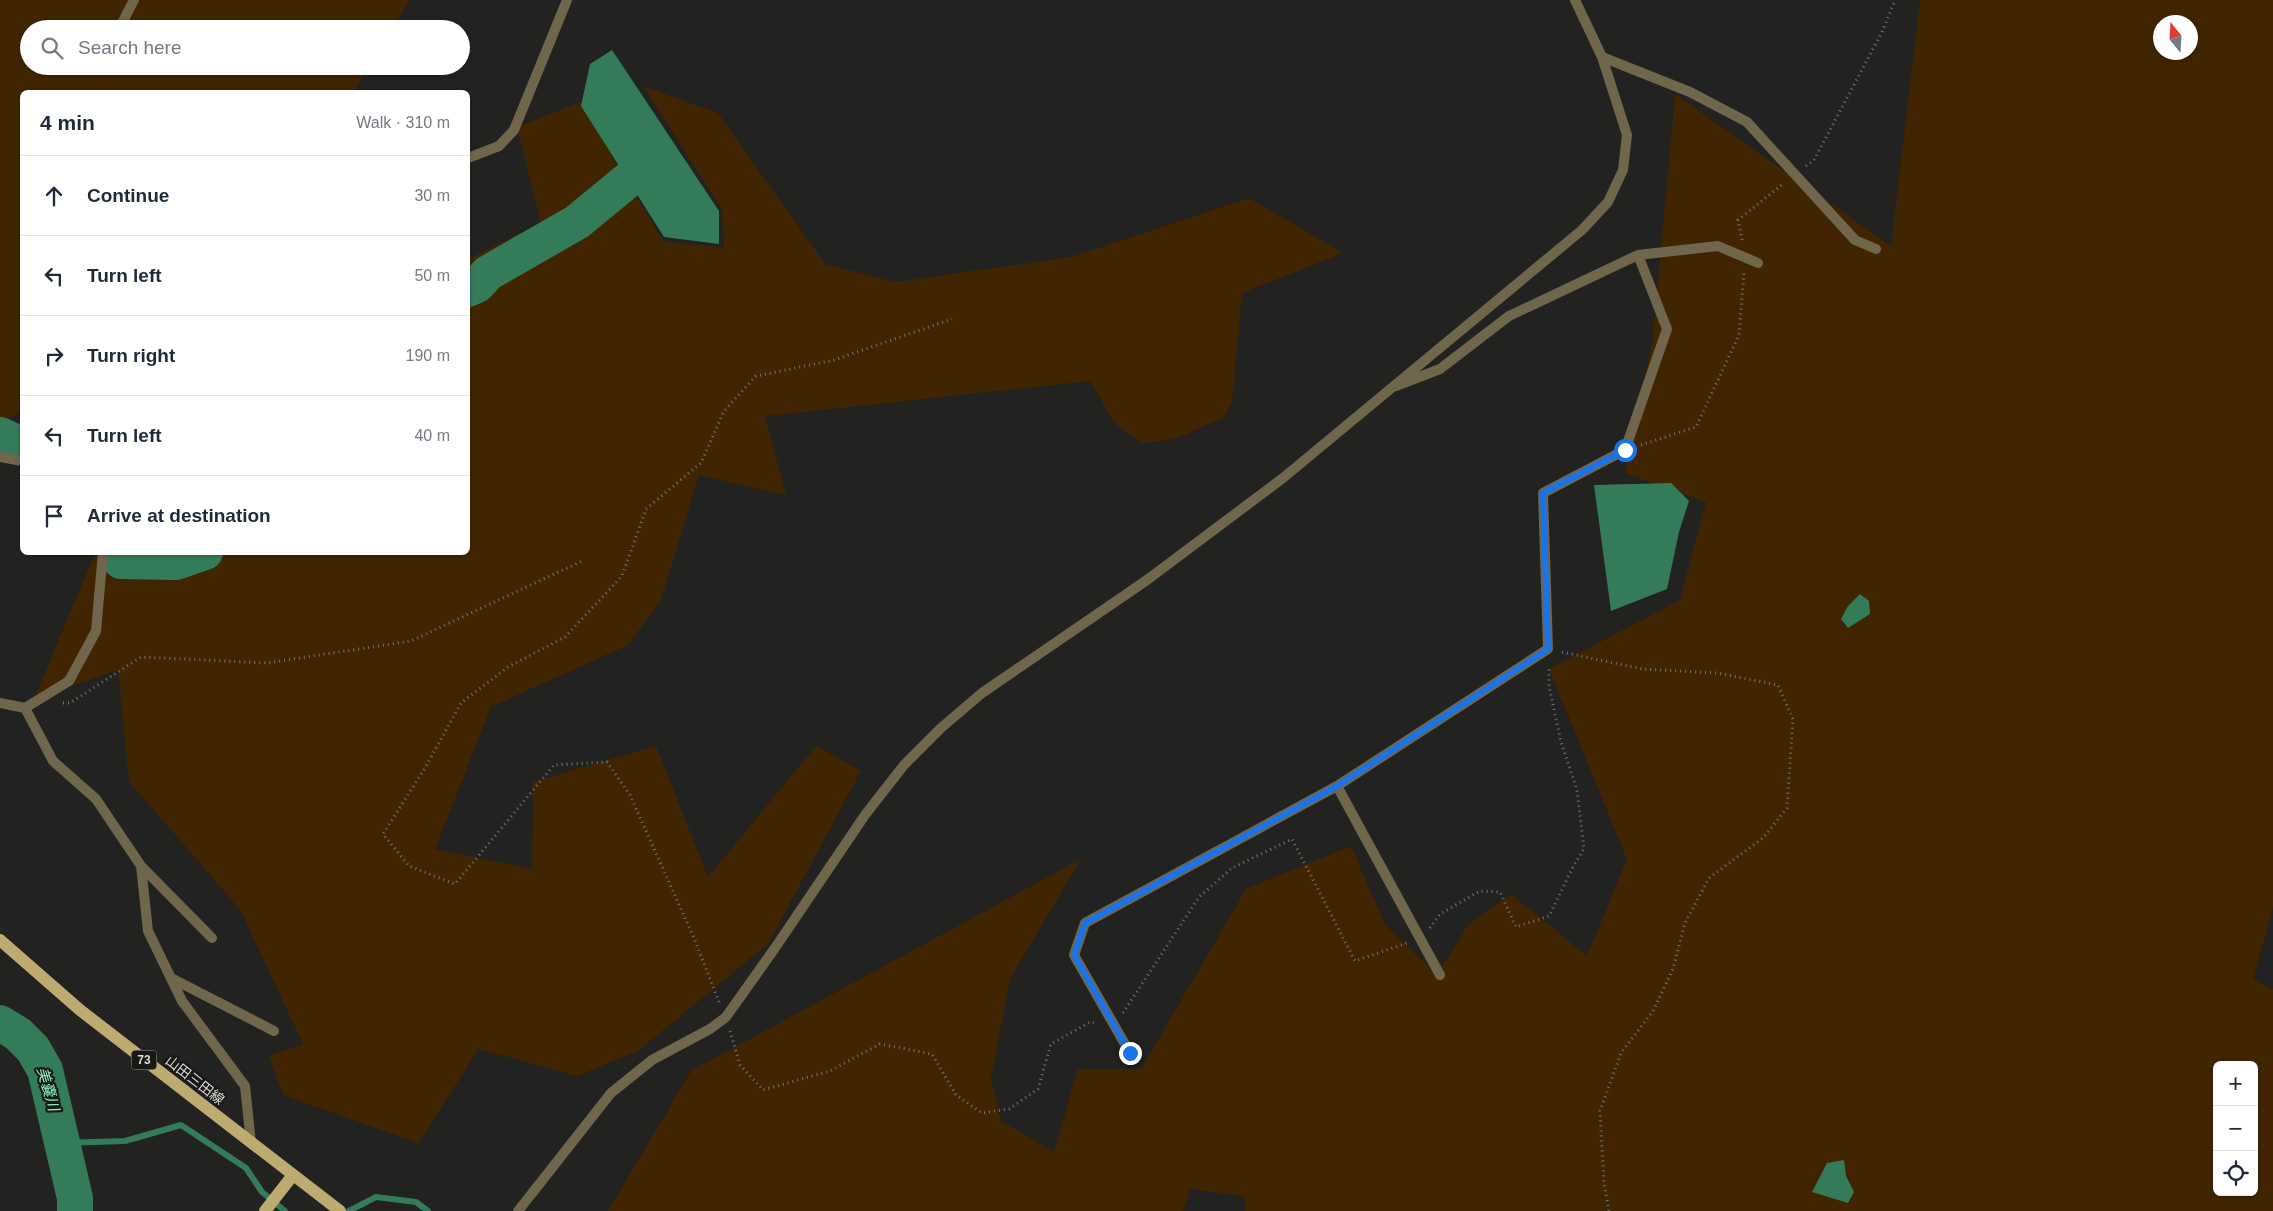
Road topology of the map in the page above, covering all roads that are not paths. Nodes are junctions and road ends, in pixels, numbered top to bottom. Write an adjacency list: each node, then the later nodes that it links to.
1 (134, 0): 4 (street)
2 (568, 0): 6 (street)
3 (1575, 0): 5 (street)
4 (124, 20)
5 (1602, 57): 7 (street); 10 (street)
6 (470, 157)
7 (1876, 249)
8 (1638, 255): 9 (street); 10 (street); 16 (street)
9 (1758, 263)
10 (1388, 389): 28 (street)
11 (0, 457): 12 (street)
12 (20, 461)
13 (103, 555): 15 (street)
14 (0, 703): 15 (street)
15 (25, 708): 17 (street)
16 (1337, 786): 20 (street); 23 (street)
17 (141, 866): 18 (street); 21 (street)
18 (212, 938)
19 (0, 940): 24 (main road, 山田三田線 / 73)
20 (1440, 975)
21 (171, 978): 22 (street); 24 (street)
22 (274, 1031)
23 (1130, 1053)
24 (251, 1142): 25 (main road, 山田三田線 / 73)
25 (293, 1175): 26 (main road, 山田三田線); 27 (main road)
26 (337, 1208)
27 (266, 1209)
28 (518, 1211)

